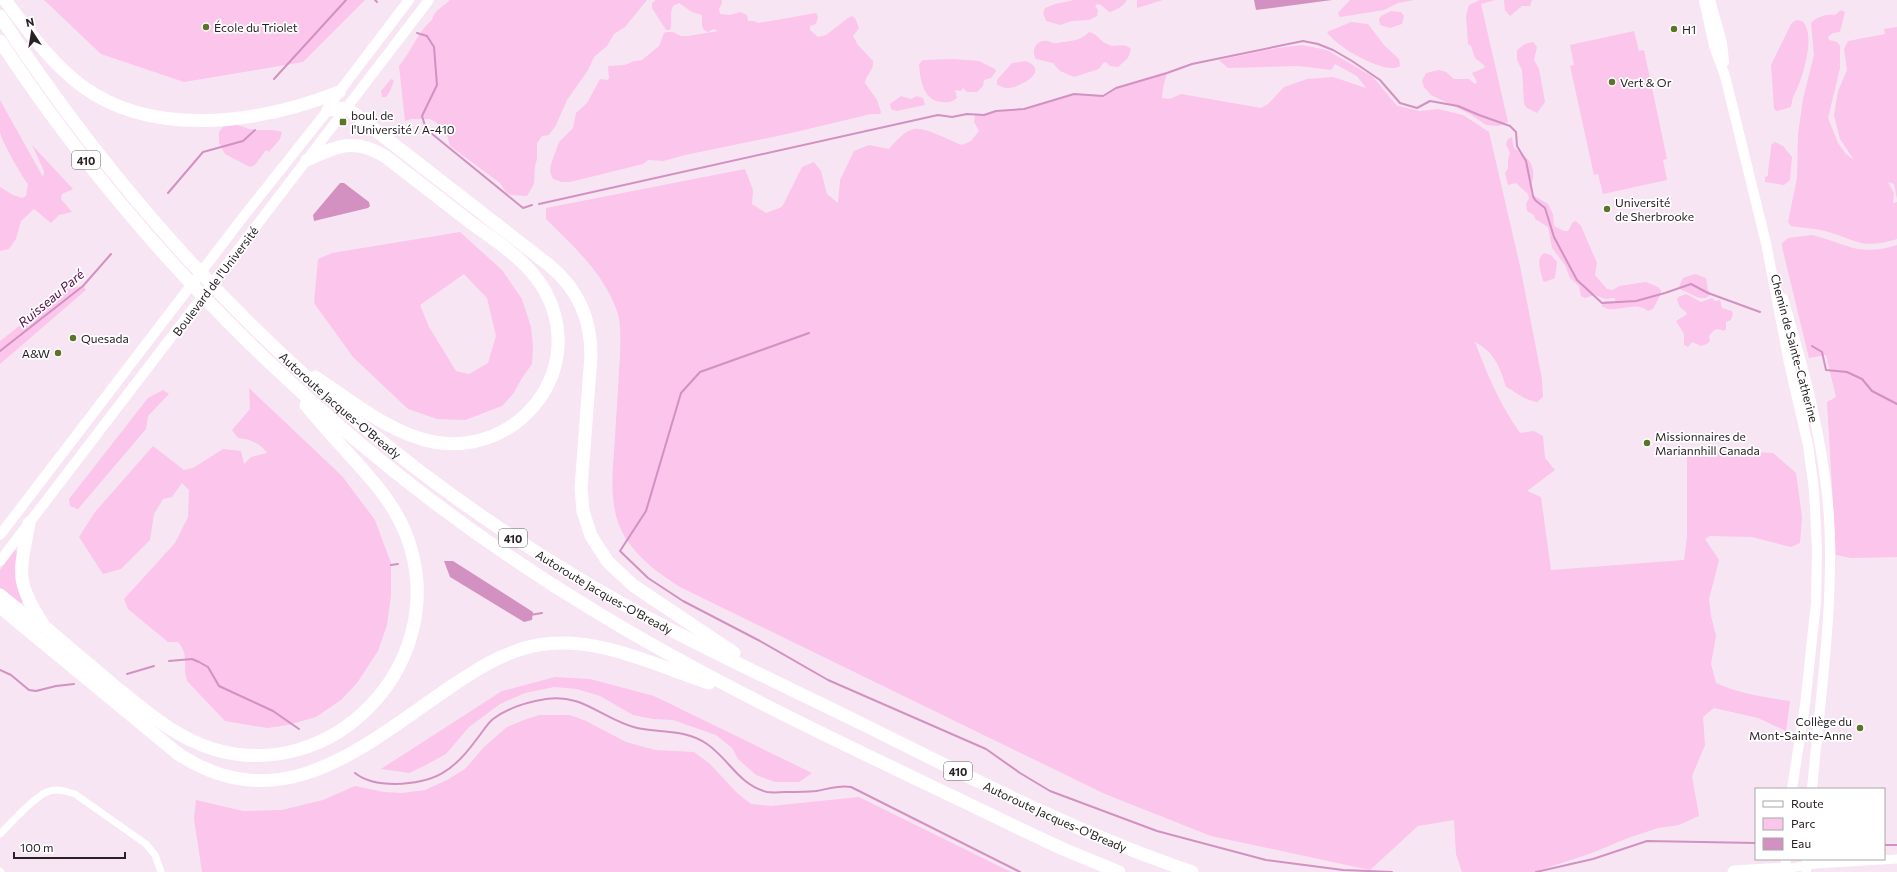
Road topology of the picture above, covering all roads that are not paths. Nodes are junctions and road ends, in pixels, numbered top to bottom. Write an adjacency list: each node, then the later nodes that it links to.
1 (5, 0): 9 (highway)
2 (409, 0): 9 (main road, Boulevard de l'Université)
3 (429, 0): 10 (main road, Boulevard de l'Université)
4 (1704, 0): 8 (main road, Chemin de Sainte-Catherine)
5 (1710, 0): 8 (main road, Chemin de Sainte-Catherine)
6 (0, 16): 14 (highway, Autoroute Jacques-O'Bready / 410)
7 (0, 41): 15 (highway, Autoroute Jacques-O'Bready / 410)
8 (1725, 76): 13 (main road, Chemin de Sainte-Catherine)
9 (339, 92): 11 (main road, Boulevard de l'Université)
10 (346, 108): 11 (highway); 12 (main road, Boulevard de l'Université); 22 (highway)
11 (328, 110): 17 (main road, Boulevard de l'Université)
12 (306, 160): 14 (highway); 16 (main road, Boulevard de l'Université)
13 (1766, 243): 24 (main road, Chemin de Sainte-Catherine); 25 (main road, Chemin de Sainte-Catherine)
14 (277, 351): 22 (highway, Autoroute Jacques-O'Bready / 410)
15 (271, 364): 21 (highway); 23 (highway, Autoroute Jacques-O'Bready / 410)
16 (29, 523): 18 (main road, Boulevard de l'Université); 21 (highway)
17 (1, 533)
18 (0, 561)
19 (0, 595): 21 (highway)
20 (0, 607): 23 (highway)
21 (45, 627)
22 (777, 682): 34 (highway, Autoroute Jacques-O'Bready / 410)
23 (744, 693): 33 (highway, Autoroute Jacques-O'Bready / 410)
24 (1792, 788)
25 (1812, 788)
26 (0, 834): 32 (street)
27 (1897, 859): 29 (street)
28 (1882, 860): 30 (street)
29 (1885, 860)
30 (1807, 865): 31 (street)
31 (1786, 867): 35 (highway)
32 (161, 872)
33 (1120, 872)
34 (1192, 872)
35 (1734, 872)

